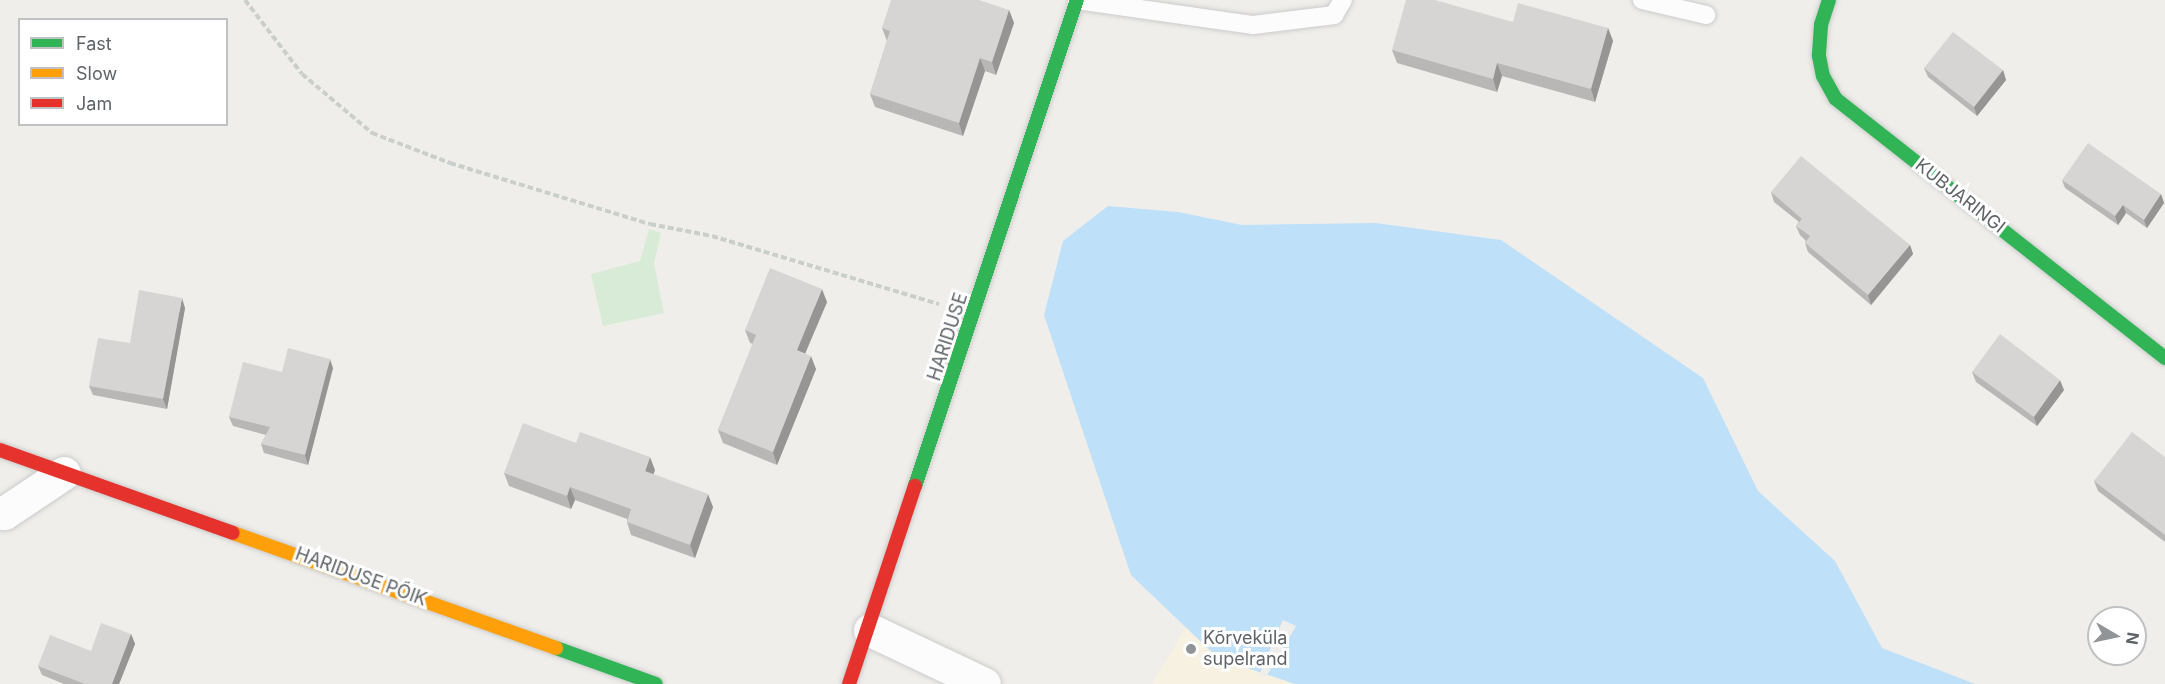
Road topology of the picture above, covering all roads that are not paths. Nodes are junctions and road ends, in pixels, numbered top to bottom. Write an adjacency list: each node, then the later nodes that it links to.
1 (1077, 0): 2 (lane); 10 (street, HARIDUSE)
2 (1343, 0)
3 (1642, 0): 5 (lane)
4 (1829, 0): 6 (street, KUBJARINGI)
5 (1706, 15)
6 (2165, 358)
7 (0, 450): 8 (street, HARIDUSE PÕIK)
8 (64, 473): 9 (street); 11 (street, HARIDUSE PÕIK)
9 (0, 512)
10 (870, 630): 12 (street, HARIDUSE); 13 (street)
11 (656, 684)
12 (849, 684)
13 (984, 684)

